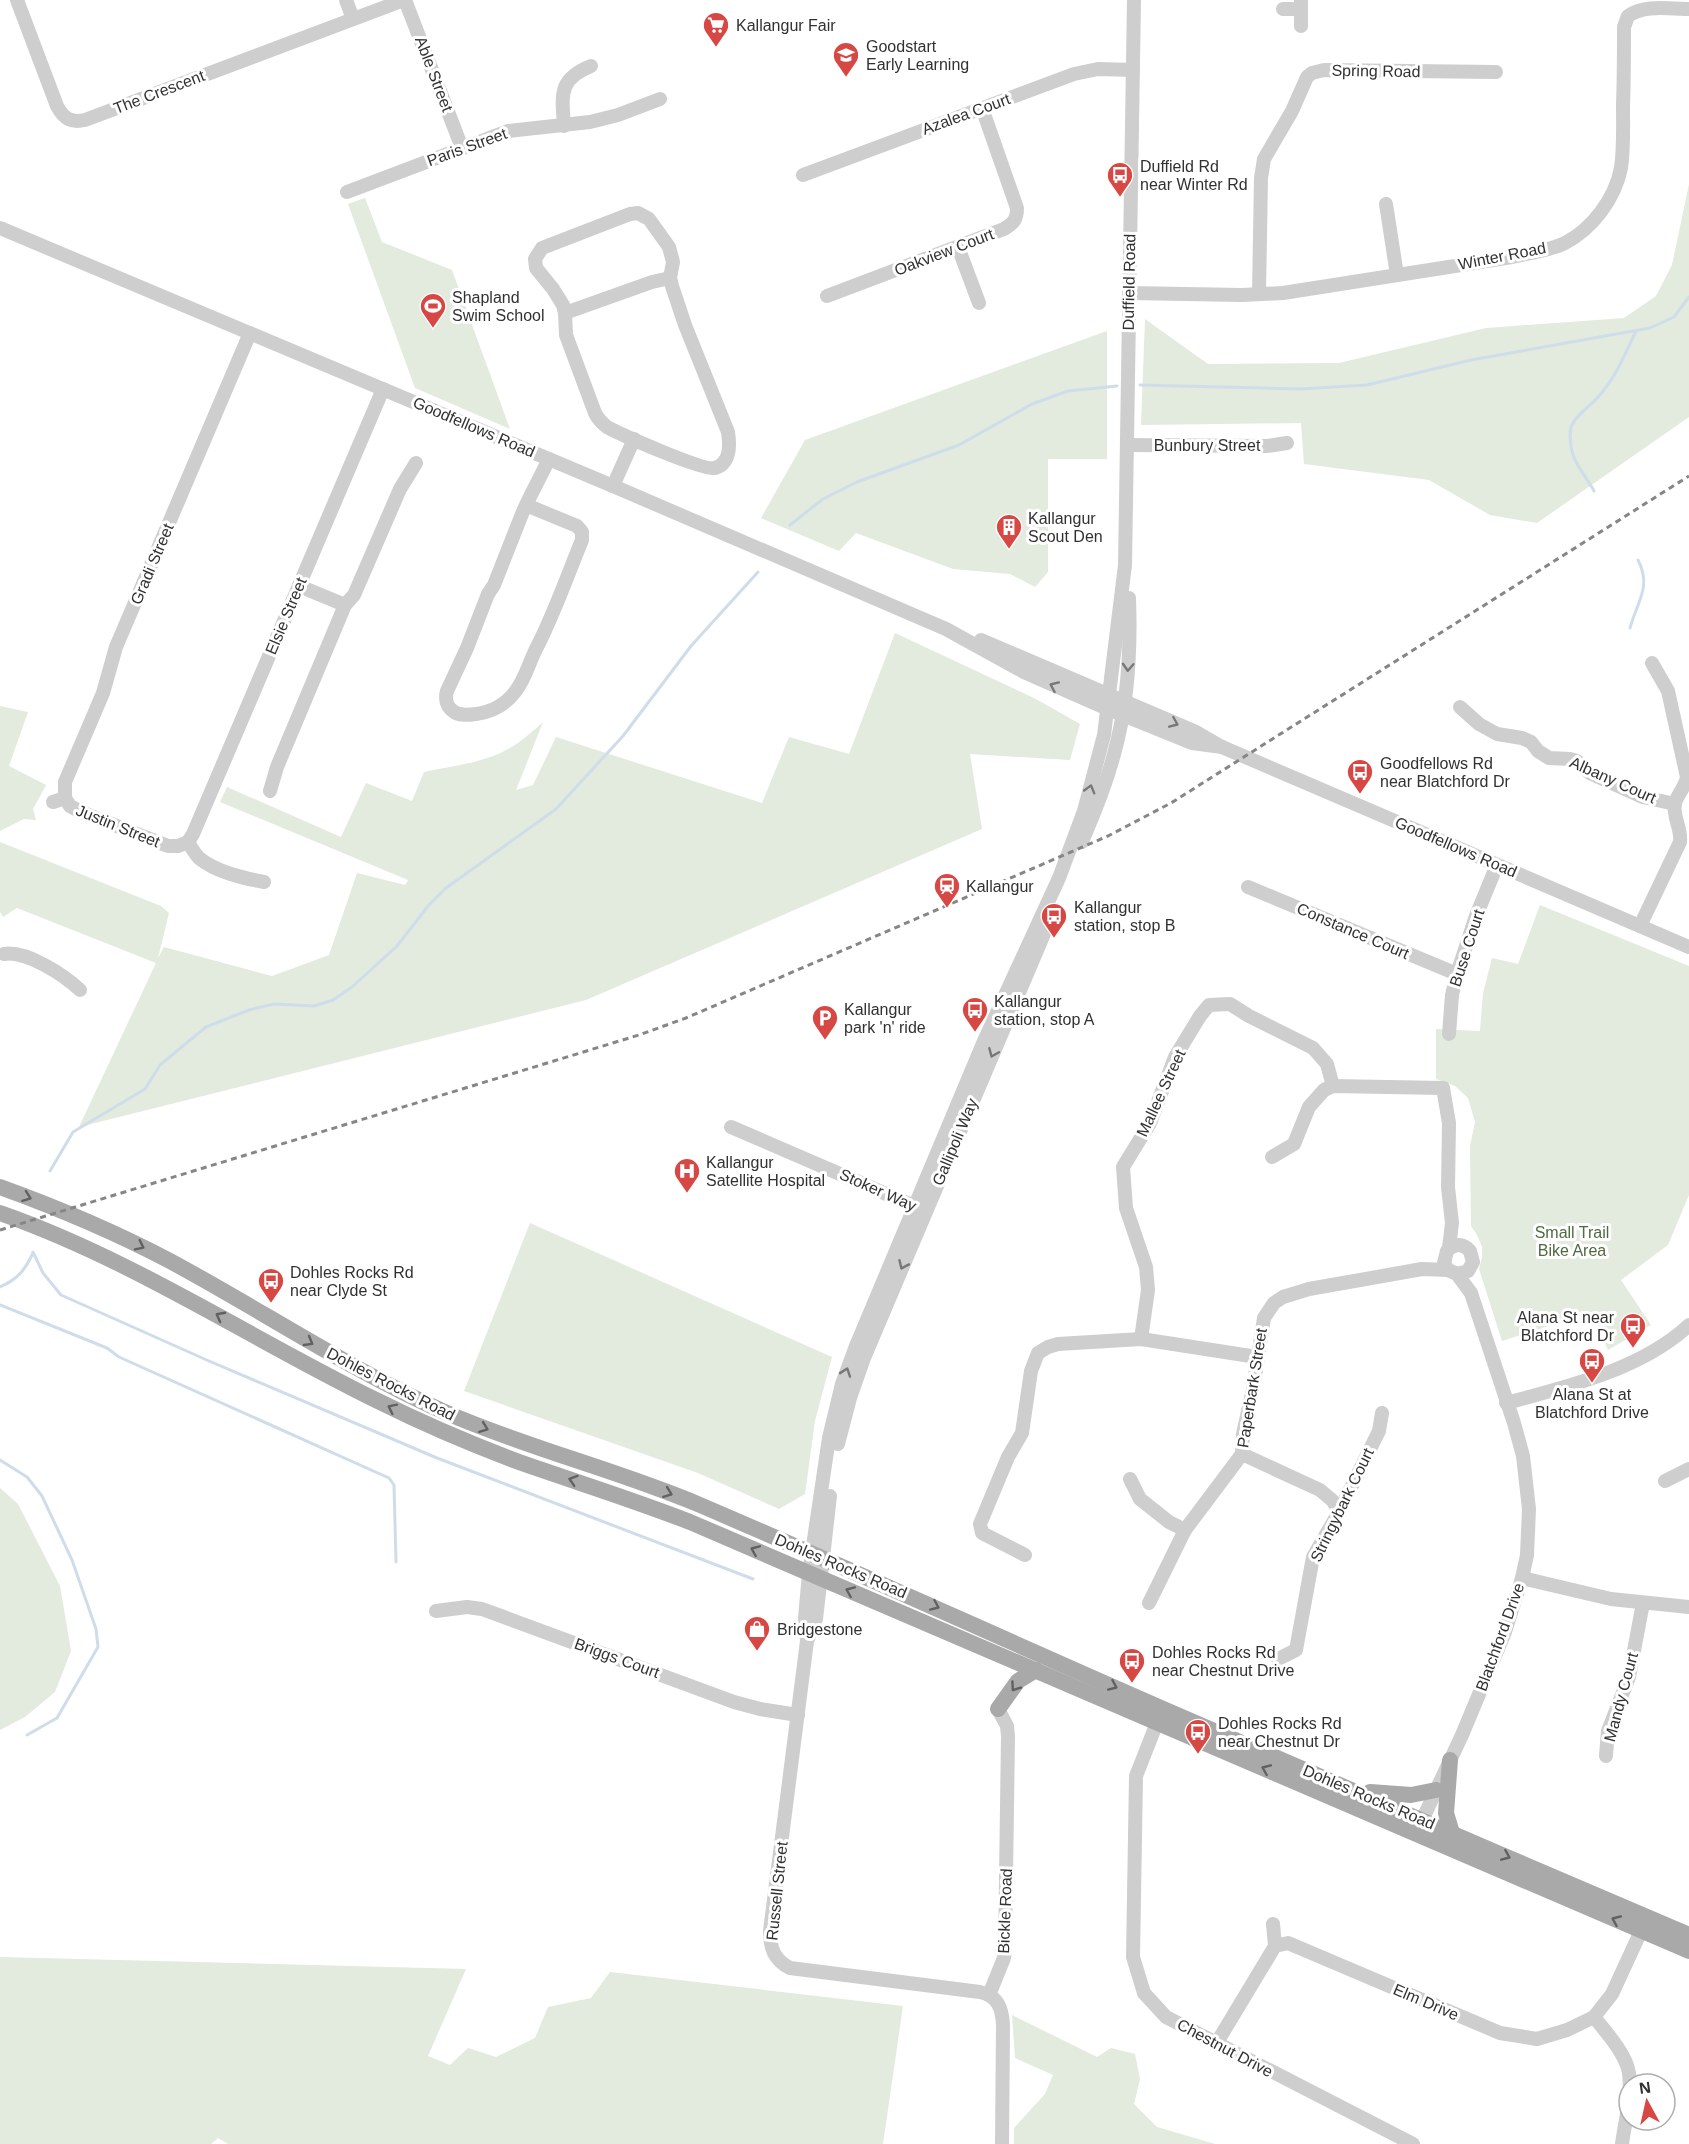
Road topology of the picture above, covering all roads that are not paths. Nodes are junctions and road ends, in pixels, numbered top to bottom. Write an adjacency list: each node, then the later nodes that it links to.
1 (17, 0): 8 (street, The Crescent)
2 (345, 0): 8 (street)
3 (405, 0): 8 (street); 16 (street, Able Street)
4 (1134, 0): 11 (street, Duffield Road)
5 (1301, 4): 6 (street); 9 (street)
6 (1283, 9)
7 (1689, 9): 22 (street, Winter Road)
8 (353, 19)
9 (1301, 26)
10 (591, 66): 15 (street)
11 (1133, 70): 14 (street, Azalea Court); 24 (street, Duffield Road)
12 (1496, 72): 25 (street, Spring Road)
13 (660, 99): 15 (street, Paris Street)
14 (982, 108): 17 (street, Azalea Court); 21 (street, Oakview Court)
15 (564, 126): 16 (street, Paris Street)
16 (462, 148): 18 (street, Paris Street)
17 (803, 175)
18 (347, 192)
19 (1386, 204): 22 (street)
20 (0, 228): 29 (street, Goodfellows Road)
21 (958, 247): 26 (street, Oakview Court); 27 (street)
22 (1396, 275): 25 (street, Winter Road)
23 (670, 278): 28 (street); 28 (street); 31 (street)
24 (1129, 293): 25 (street, Winter Road); 33 (street, Duffield Road)
25 (1259, 294)
26 (826, 296)
27 (979, 303)
28 (565, 313): 31 (street)
29 (250, 333): 30 (street, Goodfellows Road); 46 (street, Gradi Street)
30 (383, 389): 34 (street, Goodfellows Road); 39 (street, Elsie Street)
31 (634, 439): 36 (street)
32 (1287, 442): 33 (street, Bunbury Street)
33 (1127, 445): 38 (street, Duffield Road)
34 (549, 459): 36 (street, Goodfellows Road); 37 (street)
35 (416, 464): 40 (street)
36 (613, 486): 42 (street, Goodfellows Road)
37 (526, 505): 37 (street)
38 (1125, 565): 42 (street, Duffield Road); 44 (street, Duffield Road, one-way to 44)
39 (299, 586): 40 (street); 48 (street, Elsie Street)
40 (345, 605): 45 (street)
41 (1652, 663): 47 (street)
42 (1109, 702): 44 (street, Goodfellows Road); 62 (street, Gallipoli Way, one-way to 42)
43 (1460, 707): 47 (street, Albany Court)
44 (1123, 708): 49 (street, Goodfellows Road); 62 (street, Gallipoli Way, one-way to 62)
45 (270, 791)
46 (59, 800): 48 (street, Justin Street)
47 (1675, 804): 52 (street)
48 (188, 842): 50 (street)
49 (1497, 865): 52 (street, Goodfellows Road); 55 (street, Buse Court)
50 (264, 882)
51 (1248, 887): 55 (street, Constance Court)
52 (1640, 926): 53 (street, Goodfellows Road)
53 (1689, 947)
54 (1, 952): 56 (street)
55 (1458, 974): 57 (street, Buse Court)
56 (80, 990)
57 (1449, 1034)
58 (1333, 1086): 60 (street); 64 (street); 68 (street, Mallee Street)
59 (731, 1127): 62 (street, Stoker Way)
60 (1272, 1157)
61 (0, 1187): 79 (main road, Dohles Rocks Road, one-way to 79)
62 (920, 1209): 79 (street, Gallipoli Way)
63 (0, 1214): 80 (main road, Dohles Rocks Road, one-way to 63)
64 (1452, 1250): 65 (street, Paperbark Street); 66 (street); 66 (street)
65 (1422, 1269): 66 (street, Paperbark Street); 69 (street, Paperbark Street)
66 (1458, 1271): 70 (street, Blatchford Drive)
67 (1689, 1325): 70 (street)
68 (1141, 1339): 69 (street); 78 (street)
69 (1257, 1357): 72 (street, Paperbark Street)
70 (1506, 1403): 81 (street, Blatchford Drive)
71 (1382, 1413): 76 (street, Stringybark Court)
72 (1242, 1454): 76 (street); 77 (street, Paperbark Street)
73 (1689, 1469): 75 (street)
74 (1130, 1479): 77 (street)
75 (1665, 1481)
76 (1339, 1512): 86 (street, Stringybark Court)
77 (1185, 1530): 82 (street, Paperbark Street)
78 (1025, 1555)
79 (817, 1556): 80 (street, Gallipoli Way); 90 (main road, Dohles Rocks Road, one-way to 90)
80 (815, 1575): 87 (main road, Dohles Rocks Road, one-way to 80); 89 (street, Russell Street)
81 (1522, 1578): 83 (street); 92 (street, Blatchford Drive)
82 (1149, 1603)
83 (1643, 1603): 84 (street); 91 (street, Mandy Court)
84 (1689, 1607)
85 (436, 1611): 89 (street, Briggs Court)
86 (1278, 1659)
87 (1036, 1670): 88 (main road, one-way to 88); 90 (main road, Dohles Rocks Road)
88 (998, 1709): 102 (street, Bickle Road)
89 (798, 1715): 102 (street, Russell Street)
90 (1160, 1715): 93 (main road, Dohles Rocks Road); 95 (main road, Dohles Rocks Road, one-way to 90); 104 (street, Chestnut Drive)
91 (1606, 1756)
92 (1450, 1760): 94 (street, Blatchford Drive); 96 (main road)
93 (1351, 1789): 94 (main road); 95 (main road, Dohles Rocks Road)
94 (1436, 1790): 95 (street, Blatchford Drive)
95 (1420, 1827): 96 (main road, Dohles Rocks Road); 98 (main road, Dohles Rocks Road, one-way to 95)
96 (1452, 1833): 99 (main road, Dohles Rocks Road, one-way to 99)
97 (1273, 1924): 100 (street)
98 (1641, 1931): 101 (main road, Dohles Rocks Road); 103 (street, Elm Drive)
99 (1689, 1935)
100 (1275, 1946): 103 (street, Elm Drive); 104 (street)
101 (1689, 1951)
102 (989, 1995): 105 (street)
103 (1594, 2017): 107 (street)
104 (1216, 2044): 106 (street, Chestnut Drive)
105 (1002, 2144)
106 (1413, 2144)
107 (1622, 2144)

